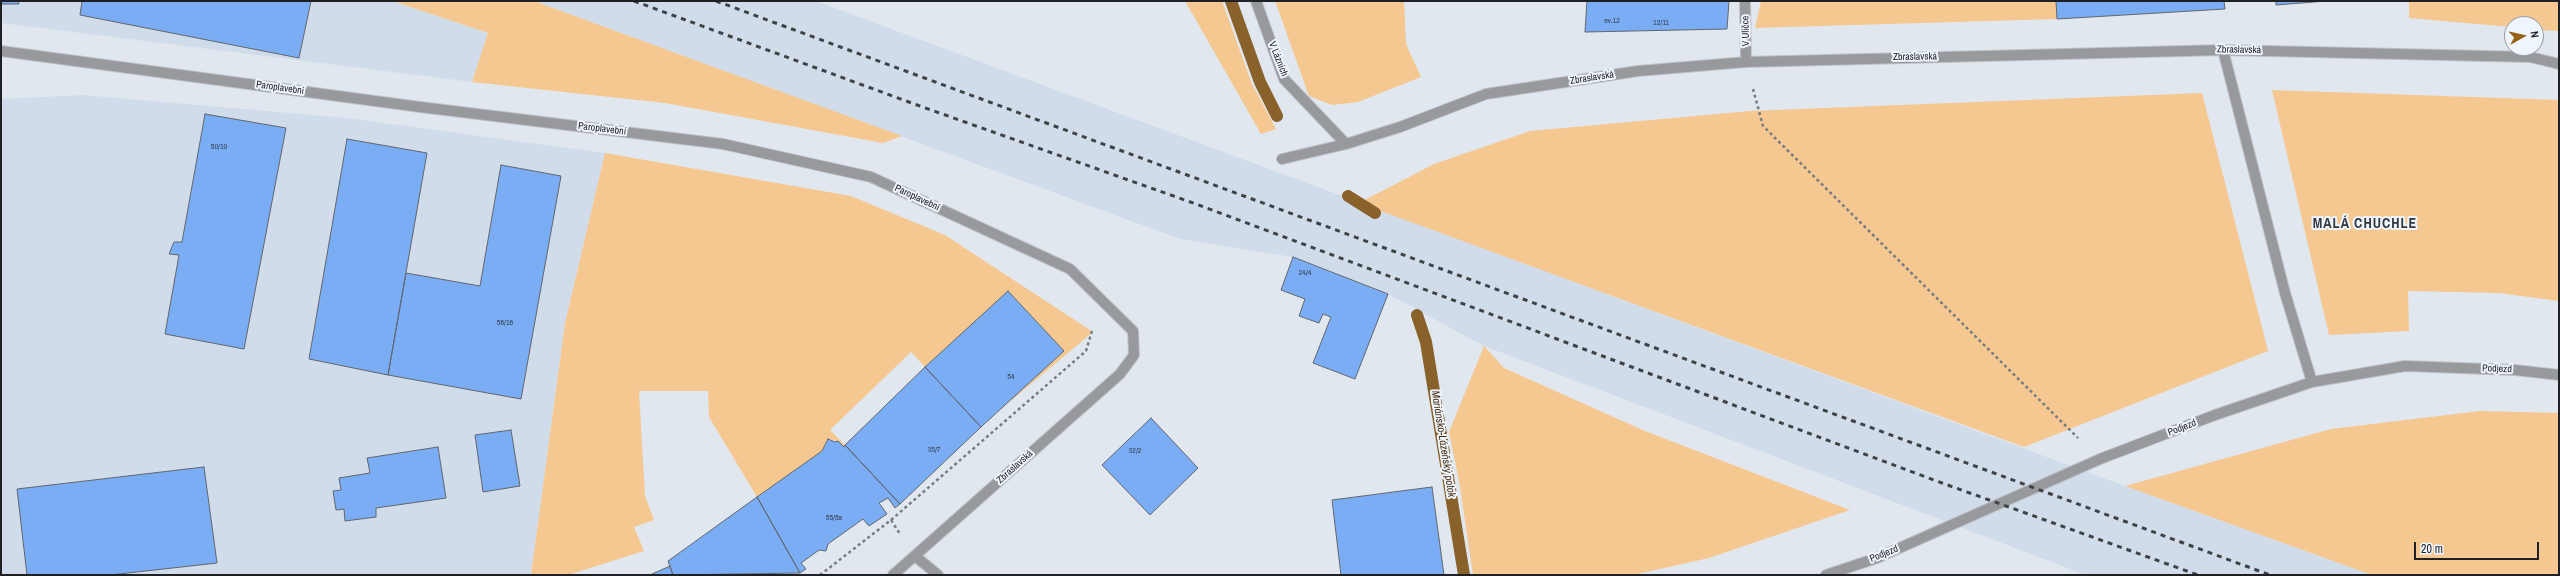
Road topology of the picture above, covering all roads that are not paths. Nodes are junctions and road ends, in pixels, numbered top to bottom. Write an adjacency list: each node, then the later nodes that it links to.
1 (1256, 1): 7 (street, V Lázních)
2 (1745, 1): 5 (street, V Uličce)
3 (2223, 50): 5 (street, Zbraslavská); 6 (street, Zbraslavská); 11 (street)
4 (1, 51): 9 (street, Paroplavební)
5 (1746, 62): 7 (street, Zbraslavská)
6 (2559, 64)
7 (1346, 144): 8 (street, Zbraslavská)
8 (1282, 159)
9 (1134, 355): 12 (street, Zbraslavská)
10 (2559, 375): 11 (street, Podjezd)
11 (2312, 382): 15 (street, Podjezd)
12 (915, 556): 13 (street, Zbraslavská); 14 (street)
13 (893, 575)
14 (938, 575)
15 (1826, 575)

